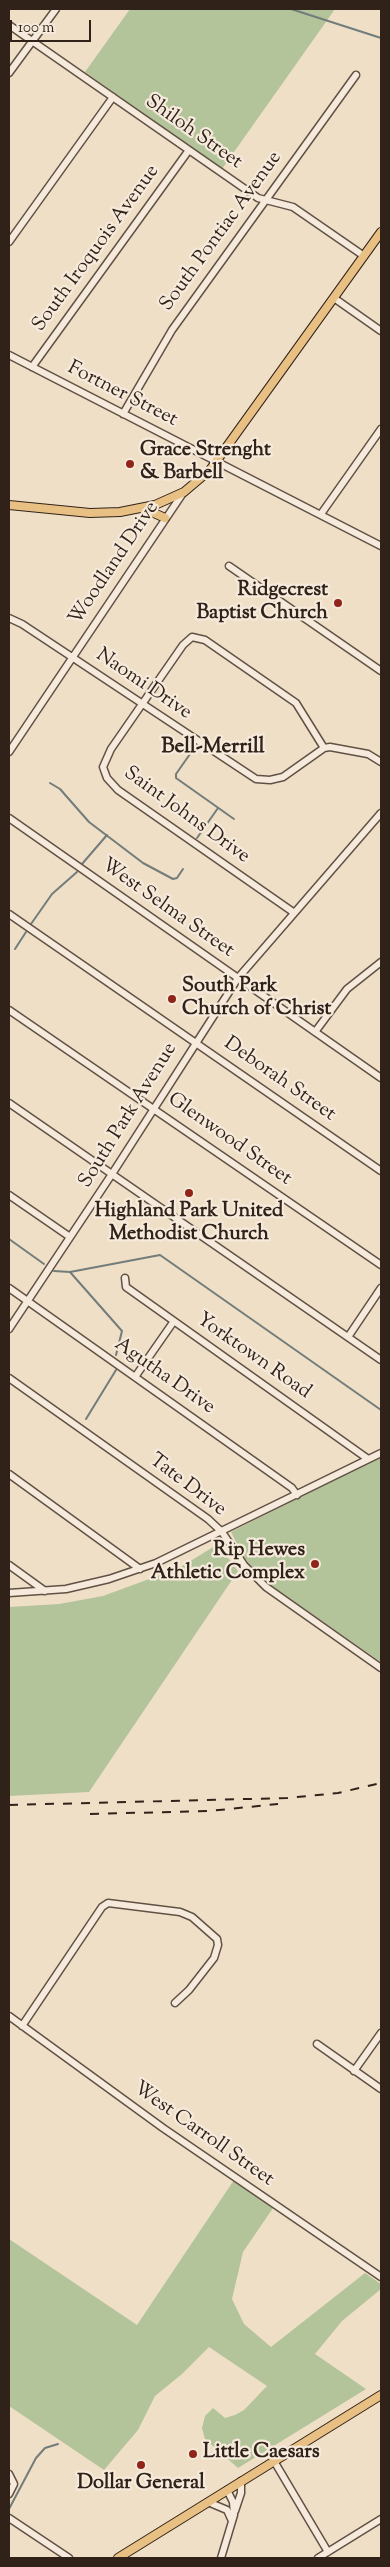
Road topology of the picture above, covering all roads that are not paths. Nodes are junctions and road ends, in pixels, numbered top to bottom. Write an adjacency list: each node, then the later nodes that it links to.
1 (56, 9): 3 (street)
2 (9, 25): 3 (street, Shiloh Street)
3 (32, 41): 4 (street); 6 (street, Shiloh Street)
4 (9, 73)
5 (356, 75): 8 (street, South Pontiac Avenue)
6 (113, 97): 7 (street, Shiloh Street); 10 (street)
7 (188, 150): 8 (street, Shiloh Street); 15 (street, South Iroquois Avenue)
8 (265, 200): 11 (street, Shiloh Street); 16 (street, South Pontiac Avenue)
9 (381, 232): 11 (main road, Woodland Drive)
10 (9, 242)
11 (364, 256): 12 (main road, Woodland Drive)
12 (334, 298): 13 (street); 18 (main road, Woodland Drive)
13 (381, 331)
14 (9, 354): 15 (street, Fortner Street)
15 (32, 367): 16 (street, Fortner Street)
16 (122, 414): 18 (street, Fortner Street)
17 (381, 429): 22 (street)
18 (216, 462): 19 (main road, Woodland Drive); 22 (street, Fortner Street)
19 (184, 492): 21 (main road); 23 (street, Woodland Drive)
20 (9, 505): 21 (main road)
21 (143, 508): 23 (main road)
22 (320, 514): 24 (street, Fortner Street)
23 (165, 518): 27 (street, Woodland Drive)
24 (381, 546)
25 (229, 566): 28 (street)
26 (9, 618): 27 (street, Naomi Drive)
27 (72, 657): 29 (street, Naomi Drive); 31 (street, Woodland Drive)
28 (381, 671)
29 (142, 704): 30 (street, Naomi Drive); 30 (street, Saint Johns Drive); 35 (street, Saint Johns Drive)
30 (324, 748): 32 (street)
31 (9, 752)
32 (381, 762)
33 (381, 813): 35 (street, South Park Avenue)
34 (9, 818): 38 (street, West Selma Street)
35 (293, 912): 38 (street, South Park Avenue)
36 (9, 914): 41 (street, Deborah Street)
37 (381, 962): 40 (street)
38 (238, 978): 40 (street, West Selma Street); 41 (street, South Park Avenue)
39 (9, 1010): 44 (street, Glenwood Street)
40 (315, 1032): 42 (street, West Selma Street)
41 (195, 1042): 44 (street, South Park Avenue); 45 (street, Deborah Street)
42 (381, 1078)
43 (9, 1103): 46 (street)
44 (154, 1108): 46 (street, South Park Avenue); 49 (street, Glenwood Street)
45 (381, 1171)
46 (112, 1174): 48 (street, South Park Avenue); 56 (street)
47 (9, 1196): 48 (street)
48 (70, 1238): 53 (street, South Park Avenue)
49 (381, 1265)
50 (125, 1278): 54 (street, Yorktown Road)
51 (9, 1288): 53 (street, Agutha Drive)
52 (381, 1288): 56 (street)
53 (27, 1301): 55 (street, South Park Avenue); 58 (street, Agutha Drive)
54 (174, 1321): 58 (street); 61 (street, Yorktown Road)
55 (9, 1329)
56 (348, 1337): 57 (street)
57 (381, 1360)
58 (135, 1377): 63 (street, Agutha Drive)
59 (9, 1378): 64 (street, Tate Drive)
60 (381, 1453): 61 (street)
61 (368, 1460): 63 (street)
62 (9, 1474): 66 (street)
63 (298, 1495): 64 (street)
64 (222, 1532): 66 (street); 69 (street, Tate Drive)
65 (9, 1566): 67 (street)
66 (140, 1569): 67 (street)
67 (45, 1591): 68 (street)
68 (9, 1593)
69 (381, 1668)
70 (175, 2003): 72 (street)
71 (9, 2016): 72 (street, West Carroll Street)
72 (22, 2026): 77 (street, West Carroll Street)
73 (381, 2033): 75 (street)
74 (317, 2044): 75 (street)
75 (354, 2070): 76 (street)
76 (381, 2090)
77 (381, 2277)
78 (381, 2395): 79 (main road)
79 (274, 2461): 81 (main road); 88 (street)
80 (9, 2474): 83 (street)
81 (241, 2481): 82 (main road); 86 (street)
82 (227, 2490): 84 (main road); 86 (street)
83 (9, 2494)
84 (208, 2502): 86 (street); 90 (main road)
85 (9, 2518): 89 (street)
86 (233, 2518): 91 (street)
87 (381, 2519): 88 (street)
88 (328, 2552): 92 (street)
89 (69, 2558)
90 (118, 2558)
91 (221, 2558)
92 (318, 2558)

